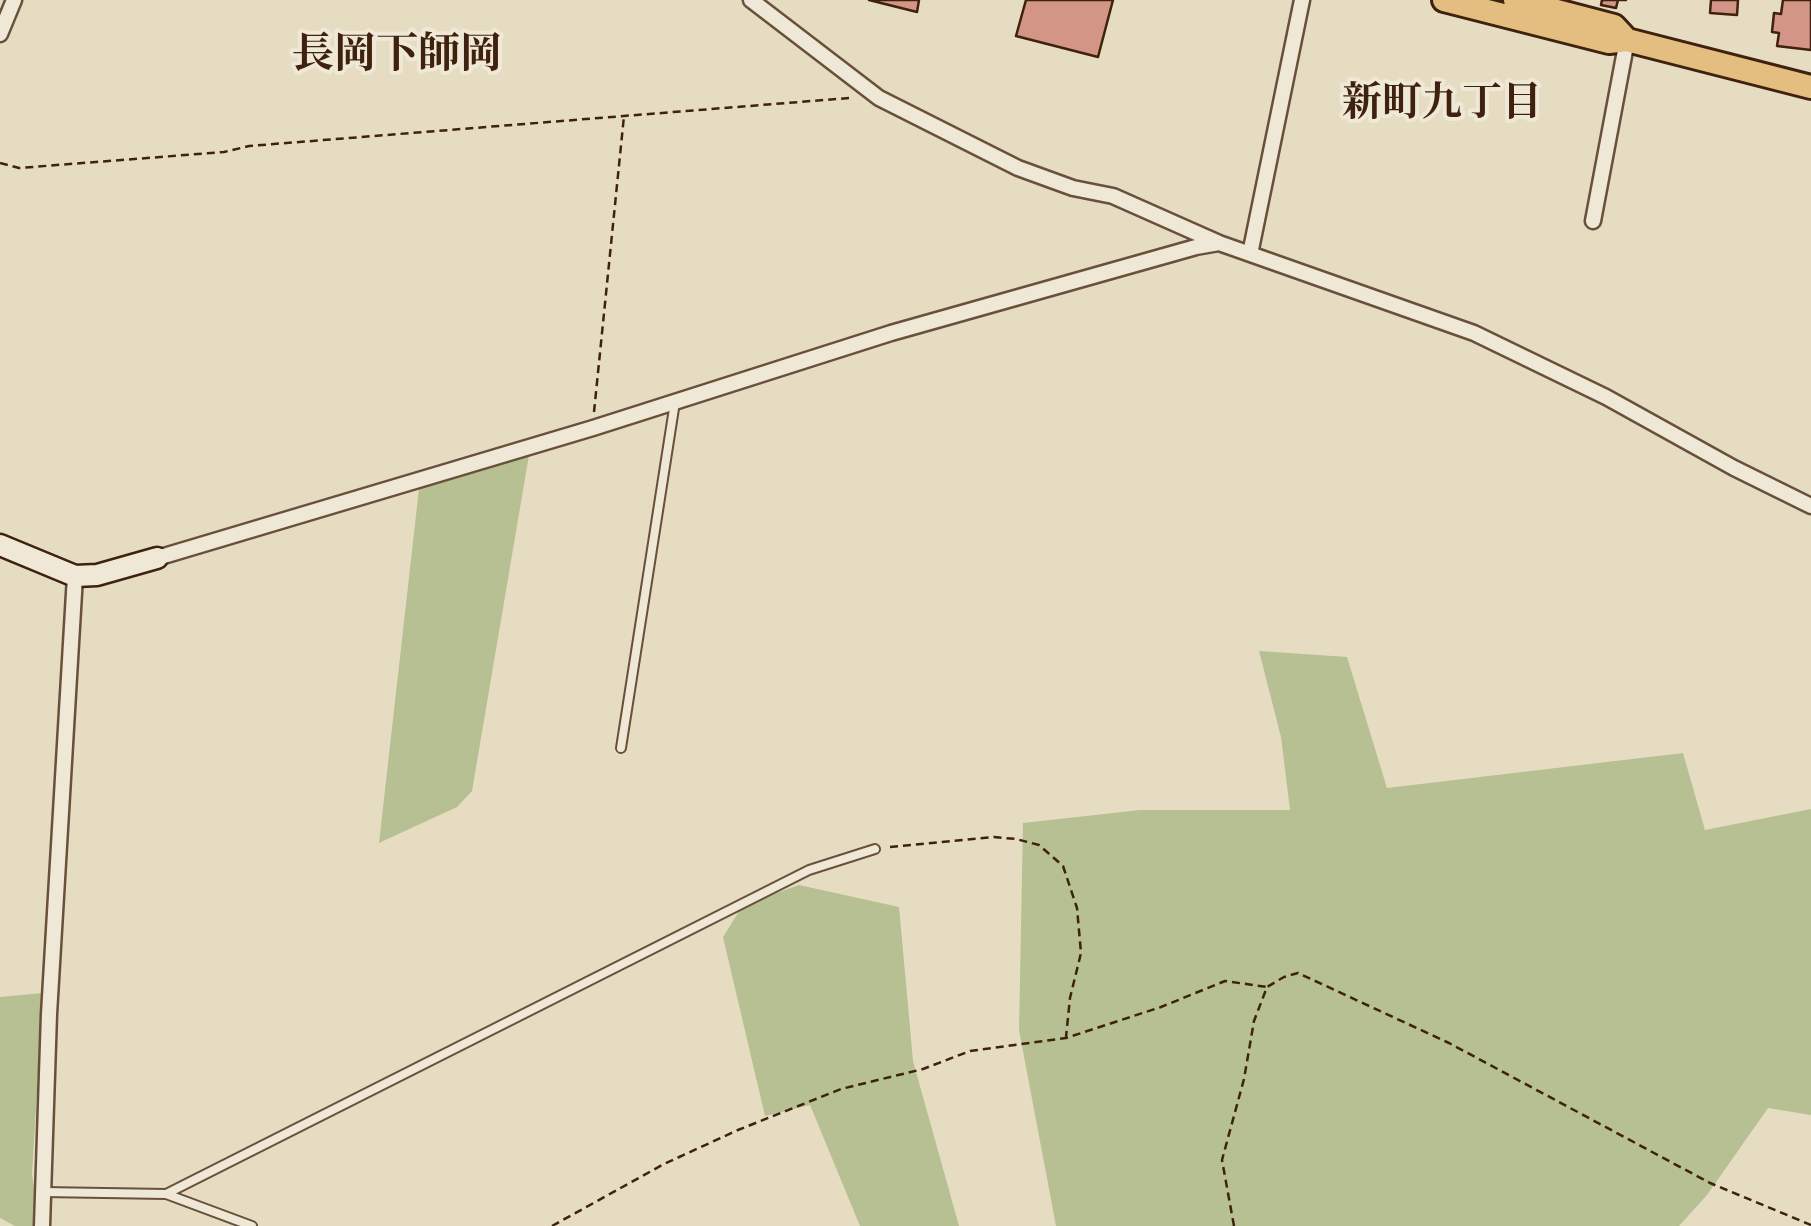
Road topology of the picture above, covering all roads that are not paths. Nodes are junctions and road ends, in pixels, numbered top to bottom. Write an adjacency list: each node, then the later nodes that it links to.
1 (14, 0): 7 (street)
2 (751, 0): 11 (street)
3 (1302, 0): 12 (street)
4 (1444, 0): 8 (main road)
5 (1515, 0): 6 (main road)
6 (1569, 7): 8 (main road)
7 (0, 34)
8 (1627, 40): 9 (main road); 10 (street)
9 (1811, 87)
10 (1593, 221)
11 (1219, 244): 12 (street); 13 (street)
12 (1250, 254): 14 (street)
13 (674, 402): 16 (street); 18 (lane)
14 (1811, 506)
15 (0, 546): 17 (street)
16 (157, 558): 17 (street)
17 (75, 576): 20 (street)
18 (622, 748)
19 (875, 849): 21 (lane)
20 (43, 1192): 21 (lane); 22 (street)
21 (166, 1194): 23 (lane)
22 (42, 1226)
23 (252, 1226)

